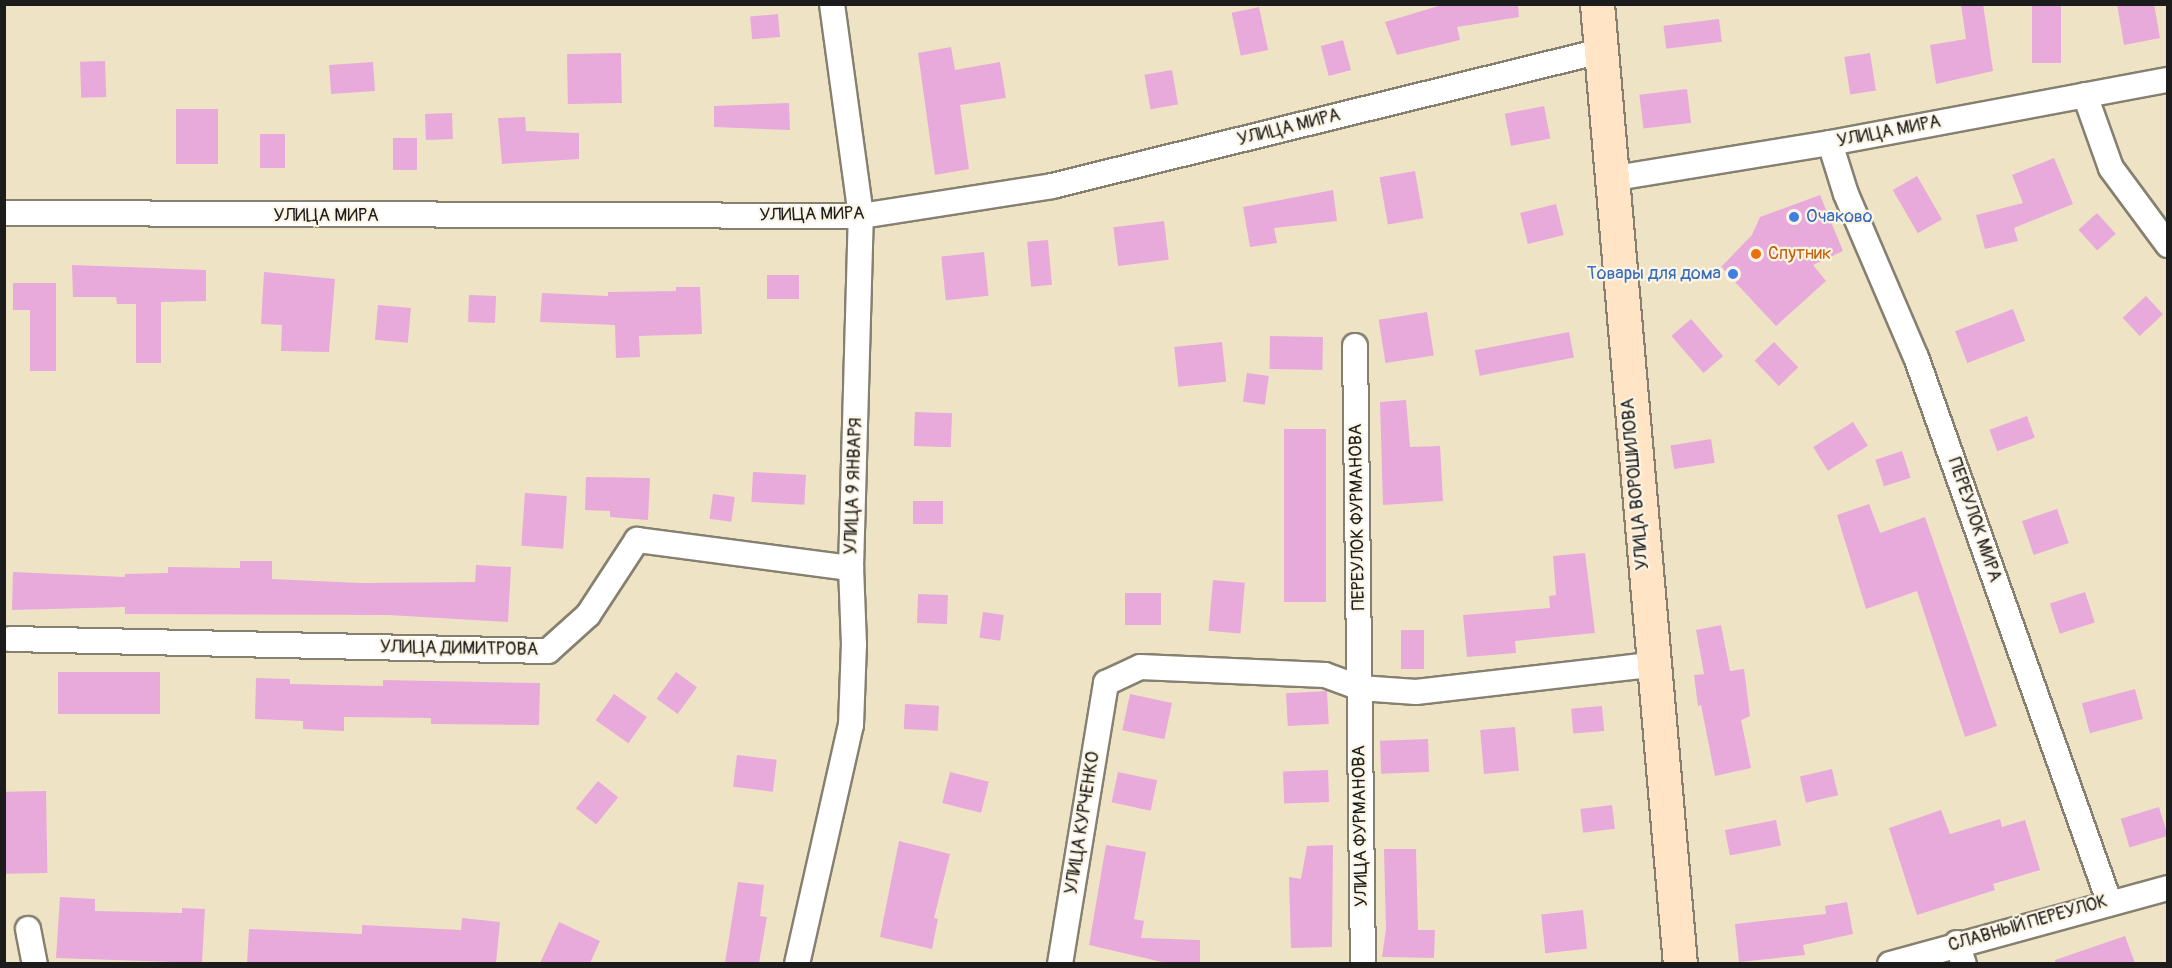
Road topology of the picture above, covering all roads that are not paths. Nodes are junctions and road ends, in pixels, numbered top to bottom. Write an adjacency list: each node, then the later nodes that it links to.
1 (832, 4): 9 (street, УЛИЦА 9 ЯНВАРЯ)
2 (1597, 4): 3 (main road, УЛИЦА ВОРОШИЛОВА)
3 (1601, 51): 7 (main road, УЛИЦА ВОРОШИЛОВА); 9 (street, УЛИЦА МИРА)
4 (2168, 80): 5 (street, УЛИЦА МИРА)
5 (2085, 95): 6 (street, УЛИЦА МИРА); 10 (street)
6 (1830, 143): 7 (street, УЛИЦА МИРА); 17 (street, ПЕРЕУЛОК МИРА)
7 (1610, 179): 14 (main road, УЛИЦА ВОРОШИЛОВА)
8 (4, 213): 9 (street, УЛИЦА МИРА)
9 (861, 216): 12 (street, УЛИЦА 9 ЯНВАРЯ)
10 (2168, 245)
11 (1355, 346): 15 (street, ПЕРЕУЛОК ФУРМАНОВА)
12 (851, 568): 13 (street, УЛИЦА ДИМИТРОВА); 21 (street, УЛИЦА 9 ЯНВАРЯ)
13 (10, 639)
14 (1651, 665): 15 (street); 24 (main road, УЛИЦА ВОРОШИЛОВА)
15 (1360, 688): 22 (street, УЛИЦА КУРЧЕНКО); 23 (street, УЛИЦА ФУРМАНОВА)
16 (2168, 888): 17 (street, СЛАВНЫЙ ПЕРЕУЛОК)
17 (2109, 901): 19 (street, СЛАВНЫЙ ПЕРЕУЛОК)
18 (28, 929): 20 (street)
19 (1961, 953): 25 (street, СЛАВНЫЙ ПЕРЕУЛОК)
20 (35, 963)
21 (797, 963)
22 (1060, 963)
23 (1363, 963)
24 (1680, 963)
25 (1890, 963)

